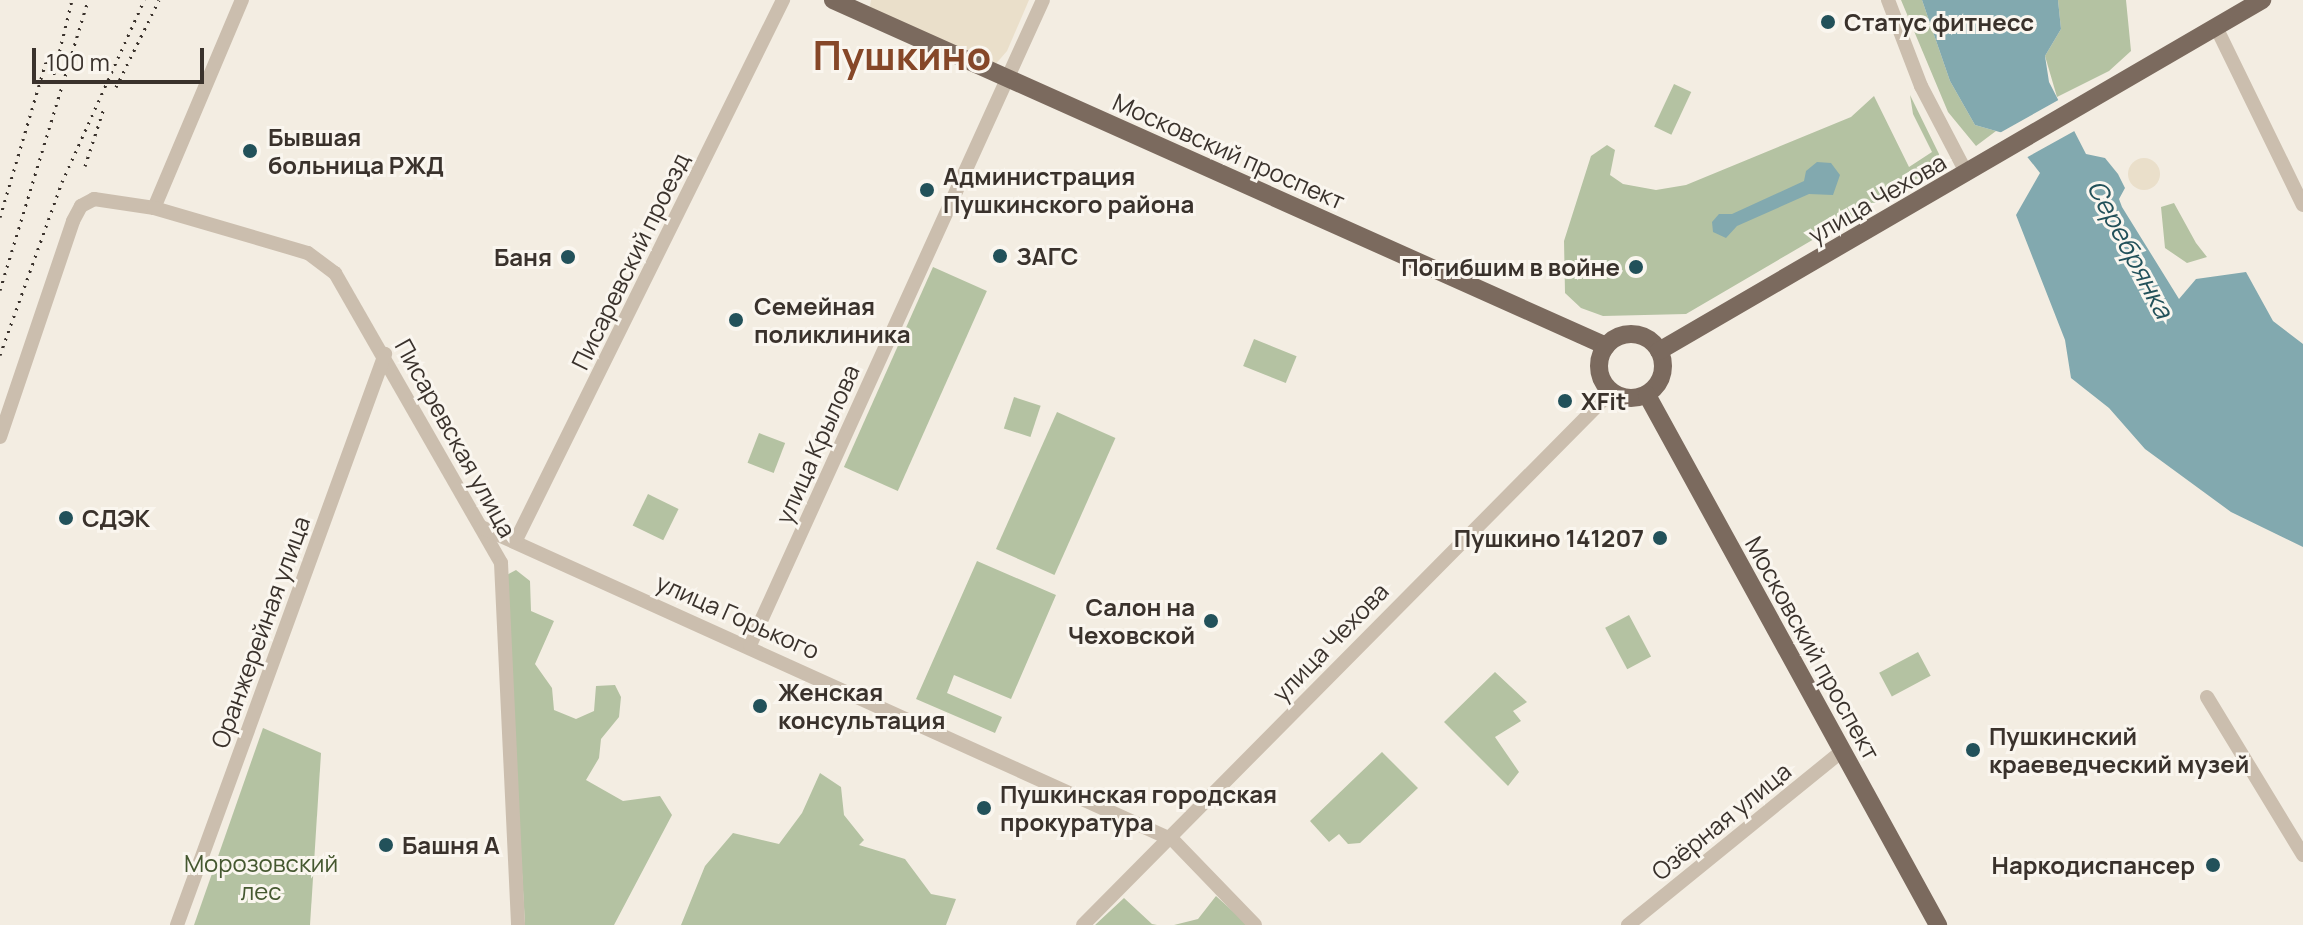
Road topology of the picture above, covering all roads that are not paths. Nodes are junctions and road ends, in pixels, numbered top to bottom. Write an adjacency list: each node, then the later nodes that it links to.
1 (242, 0): 11 (street)
2 (783, 0): 19 (street, Писаревский проезд)
3 (833, 0): 8 (main road, Московский проспект)
4 (1043, 0): 8 (street, улица Крылова)
5 (1888, 0): 9 (street)
6 (2262, 0): 7 (main road, улица Чехова)
7 (2216, 27): 9 (main road, улица Чехова); 10 (street)
8 (1007, 78): 12 (main road, Московский проспект); 20 (street, улица Крылова)
9 (1967, 174): 13 (main road, улица Чехова)
10 (2303, 205)
11 (154, 208): 14 (street, Писаревская улица); 17 (street, Писаревская улица)
12 (1606, 346): 13 (main road); 15 (main road)
13 (1659, 351): 16 (main road)
14 (385, 354): 18 (street, Писаревская улица); 25 (street, Оранжерейная улица)
15 (1611, 392): 16 (main road); 23 (street, улица Чехова)
16 (1647, 395): 22 (main road, Московский проспект)
17 (0, 437)
18 (481, 527): 19 (street, улица Горького); 26 (street, Писаревская улица)
19 (515, 542): 20 (street, улица Горького)
20 (750, 645): 23 (street, улица Горького)
21 (2207, 697): 24 (street)
22 (1842, 751): 29 (street, Озёрная улица); 30 (main road, Московский проспект)
23 (1173, 840): 27 (street, улица Чехова); 28 (street, улица Горького)
24 (2303, 855)
25 (177, 925)
26 (518, 925)
27 (1083, 925)
28 (1255, 925)
29 (1628, 925)
30 (1938, 925)

